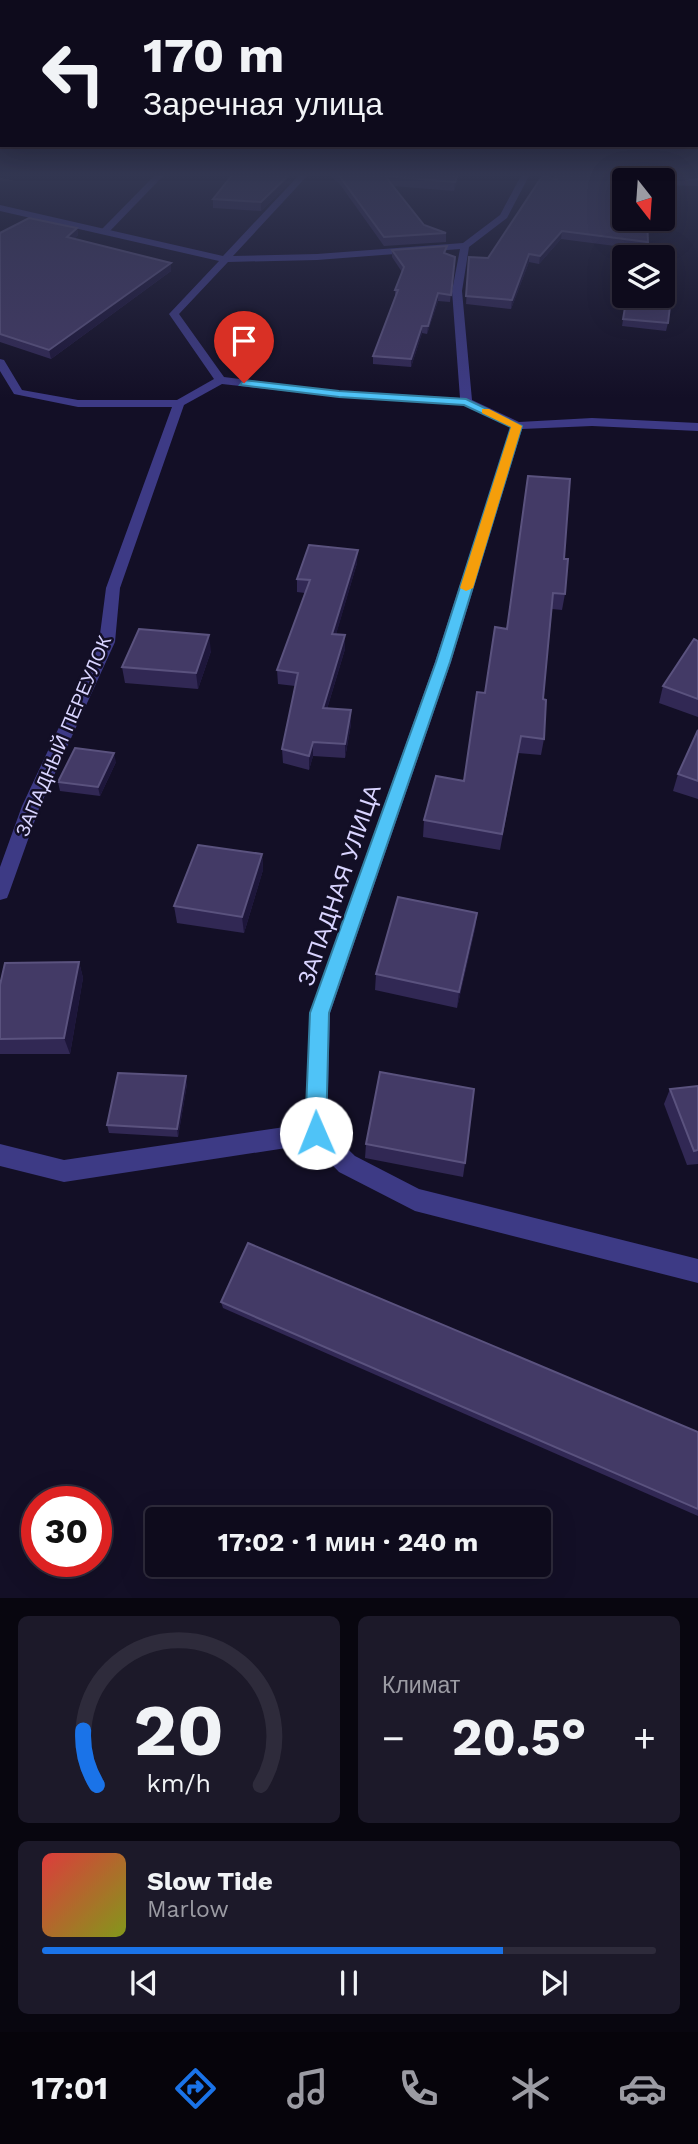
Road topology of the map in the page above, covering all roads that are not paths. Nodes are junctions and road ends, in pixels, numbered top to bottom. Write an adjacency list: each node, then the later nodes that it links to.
1 (179, 249): 5 (street)
2 (234, 249): 5 (street)
3 (430, 249): 5 (street)
4 (465, 249): 8 (street)
5 (224, 259): 7 (street)
6 (0, 362): 9 (street)
7 (220, 380): 8 (street); 9 (street)
8 (466, 402): 10 (street)
9 (178, 403): 12 (street, ЗАПАДНЫЙ ПЕРЕУЛОК)
10 (517, 426): 11 (street); 13 (street, ЗАПАДНАЯ УЛИЦА)
11 (698, 427)
12 (0, 893)
13 (316, 1133): 14 (street); 15 (street)
14 (0, 1155)
15 (698, 1271)

